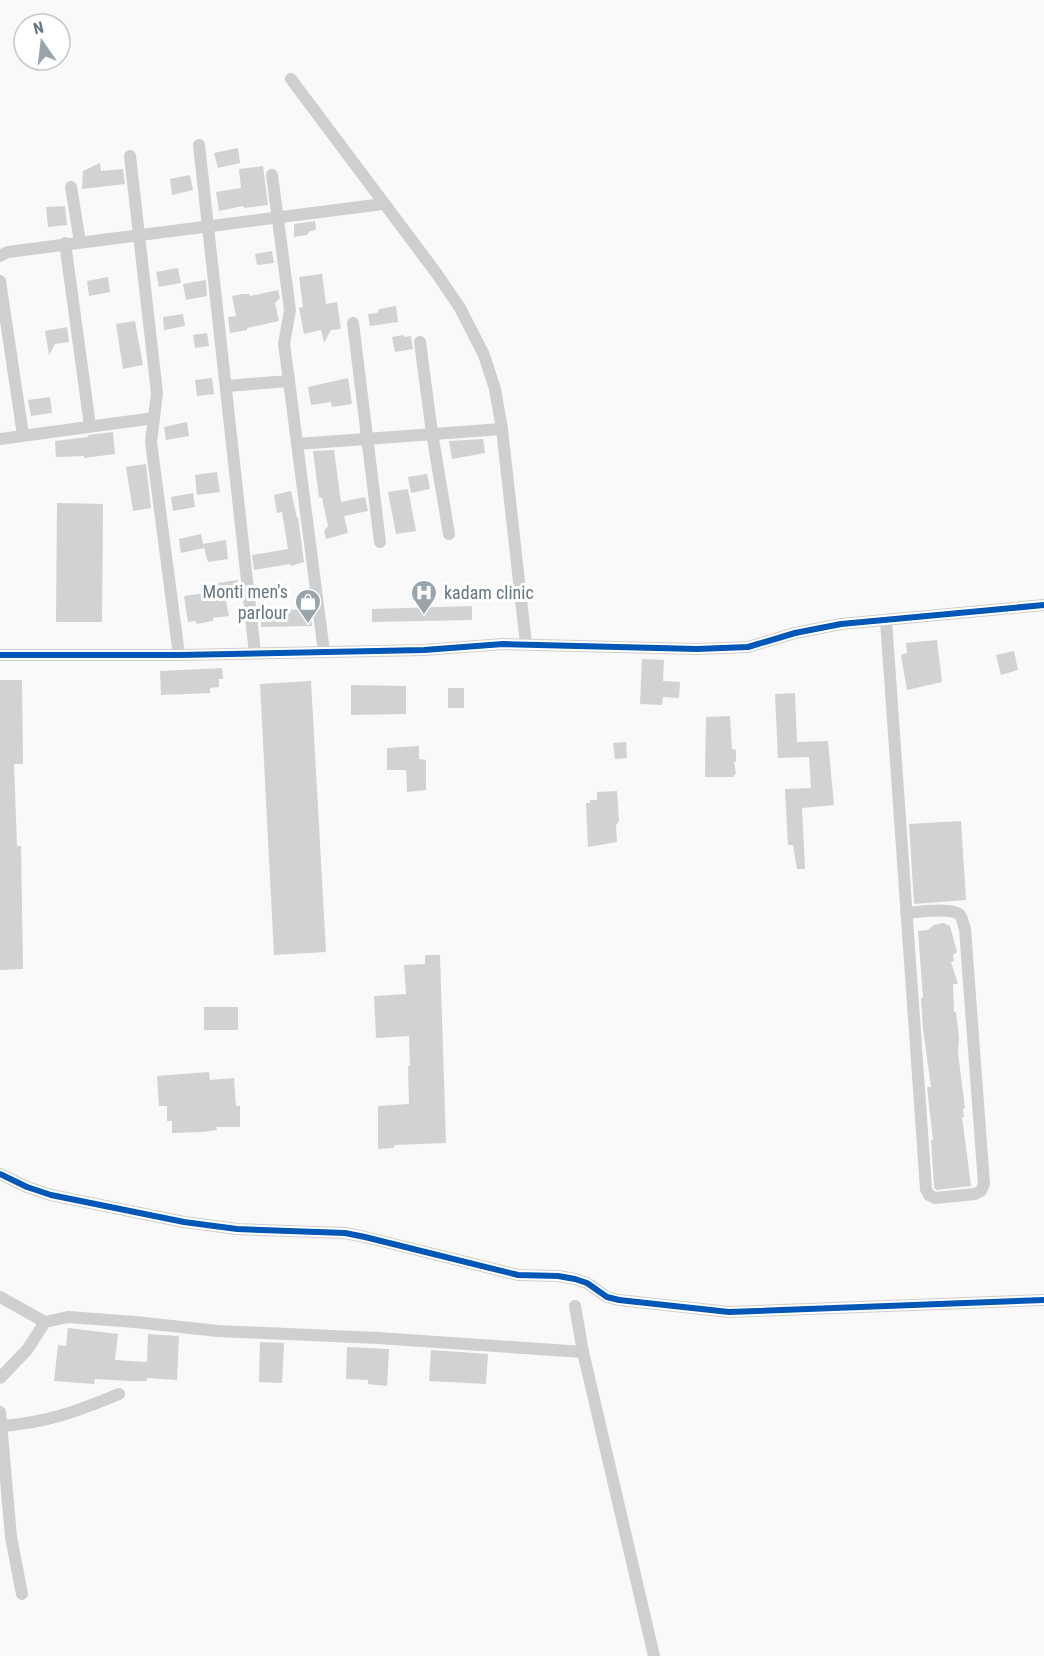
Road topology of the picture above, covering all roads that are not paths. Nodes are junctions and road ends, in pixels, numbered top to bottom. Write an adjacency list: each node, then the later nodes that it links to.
1 (291, 79): 6 (street)
2 (199, 145): 8 (street)
3 (130, 156): 9 (street)
4 (272, 175): 7 (street)
5 (71, 187): 10 (street)
6 (383, 204): 7 (street); 20 (street)
7 (278, 216): 8 (street); 16 (street)
8 (208, 225): 9 (street); 17 (street)
9 (139, 233): 10 (street); 18 (street)
10 (80, 242): 11 (street)
11 (65, 243): 12 (street); 19 (street)
12 (0, 256)
13 (0, 281): 22 (street)
14 (353, 323): 24 (street)
15 (420, 342): 21 (street)
16 (289, 381): 17 (street); 25 (street)
17 (226, 386): 32 (street)
18 (154, 418): 19 (street); 34 (street)
19 (90, 426): 22 (street)
20 (502, 429): 21 (street); 30 (street)
21 (432, 433): 24 (street); 26 (street)
22 (23, 435): 23 (street)
23 (0, 438)
24 (367, 439): 25 (street); 27 (street)
25 (297, 444): 31 (street)
26 (449, 534)
27 (380, 542)
28 (1044, 605): 29 (street)
29 (886, 620): 30 (street); 35 (street)
30 (526, 644): 31 (street)
31 (324, 652): 32 (street)
32 (255, 653): 34 (street)
33 (0, 655): 34 (street)
34 (179, 655)
35 (906, 913): 35 (street)
36 (0, 1174): 38 (street)
37 (0, 1297): 40 (street)
38 (1044, 1300)
39 (575, 1306): 41 (street)
40 (45, 1322): 41 (street); 42 (street)
41 (583, 1352): 47 (street)
42 (0, 1378)
43 (119, 1394): 45 (street)
44 (0, 1412): 45 (street)
45 (1, 1426): 46 (street)
46 (22, 1594)
47 (654, 1656)

